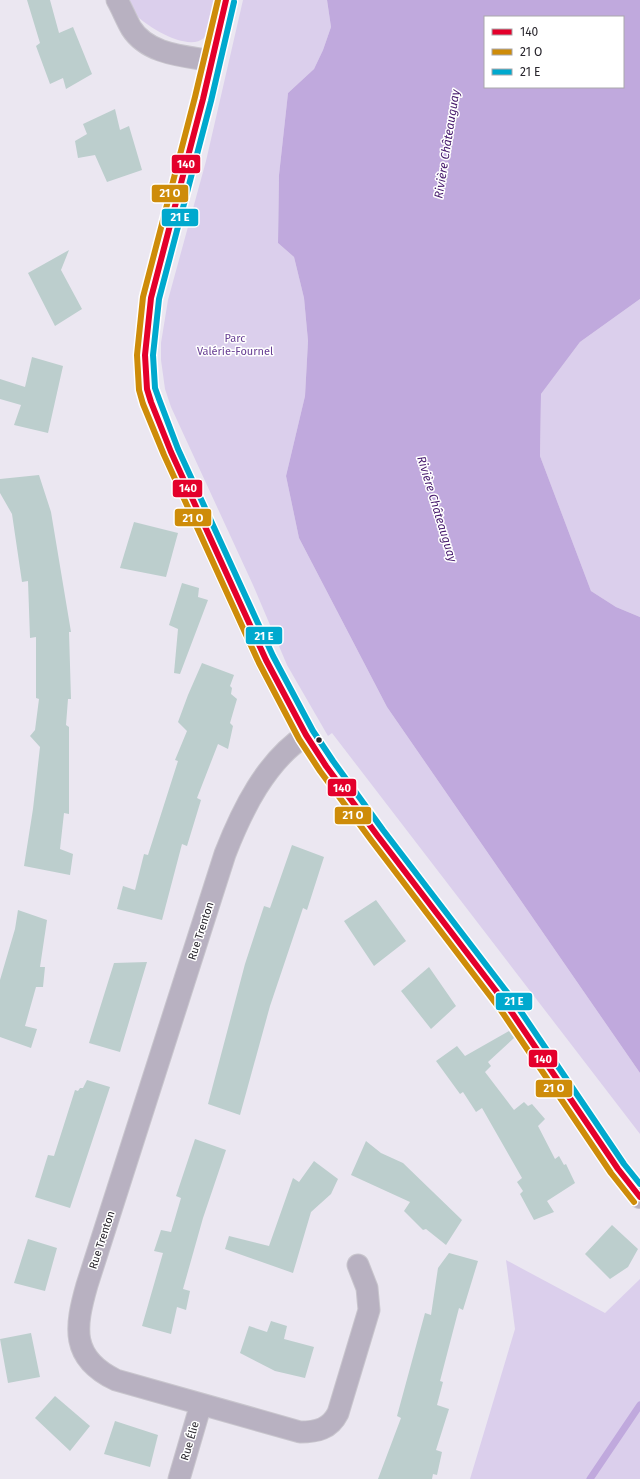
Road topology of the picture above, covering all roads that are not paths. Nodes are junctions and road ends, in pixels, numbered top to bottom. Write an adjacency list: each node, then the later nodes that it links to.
1 (117, 0): 3 (street)
2 (226, 0): 3 (street)
3 (213, 60): 4 (street)
4 (306, 735): 5 (street); 7 (street, Rue Trenton)
5 (640, 1198)
6 (358, 1265): 7 (street, Rue Trenton)
7 (201, 1404): 8 (street, Rue Élie)
8 (178, 1479)

